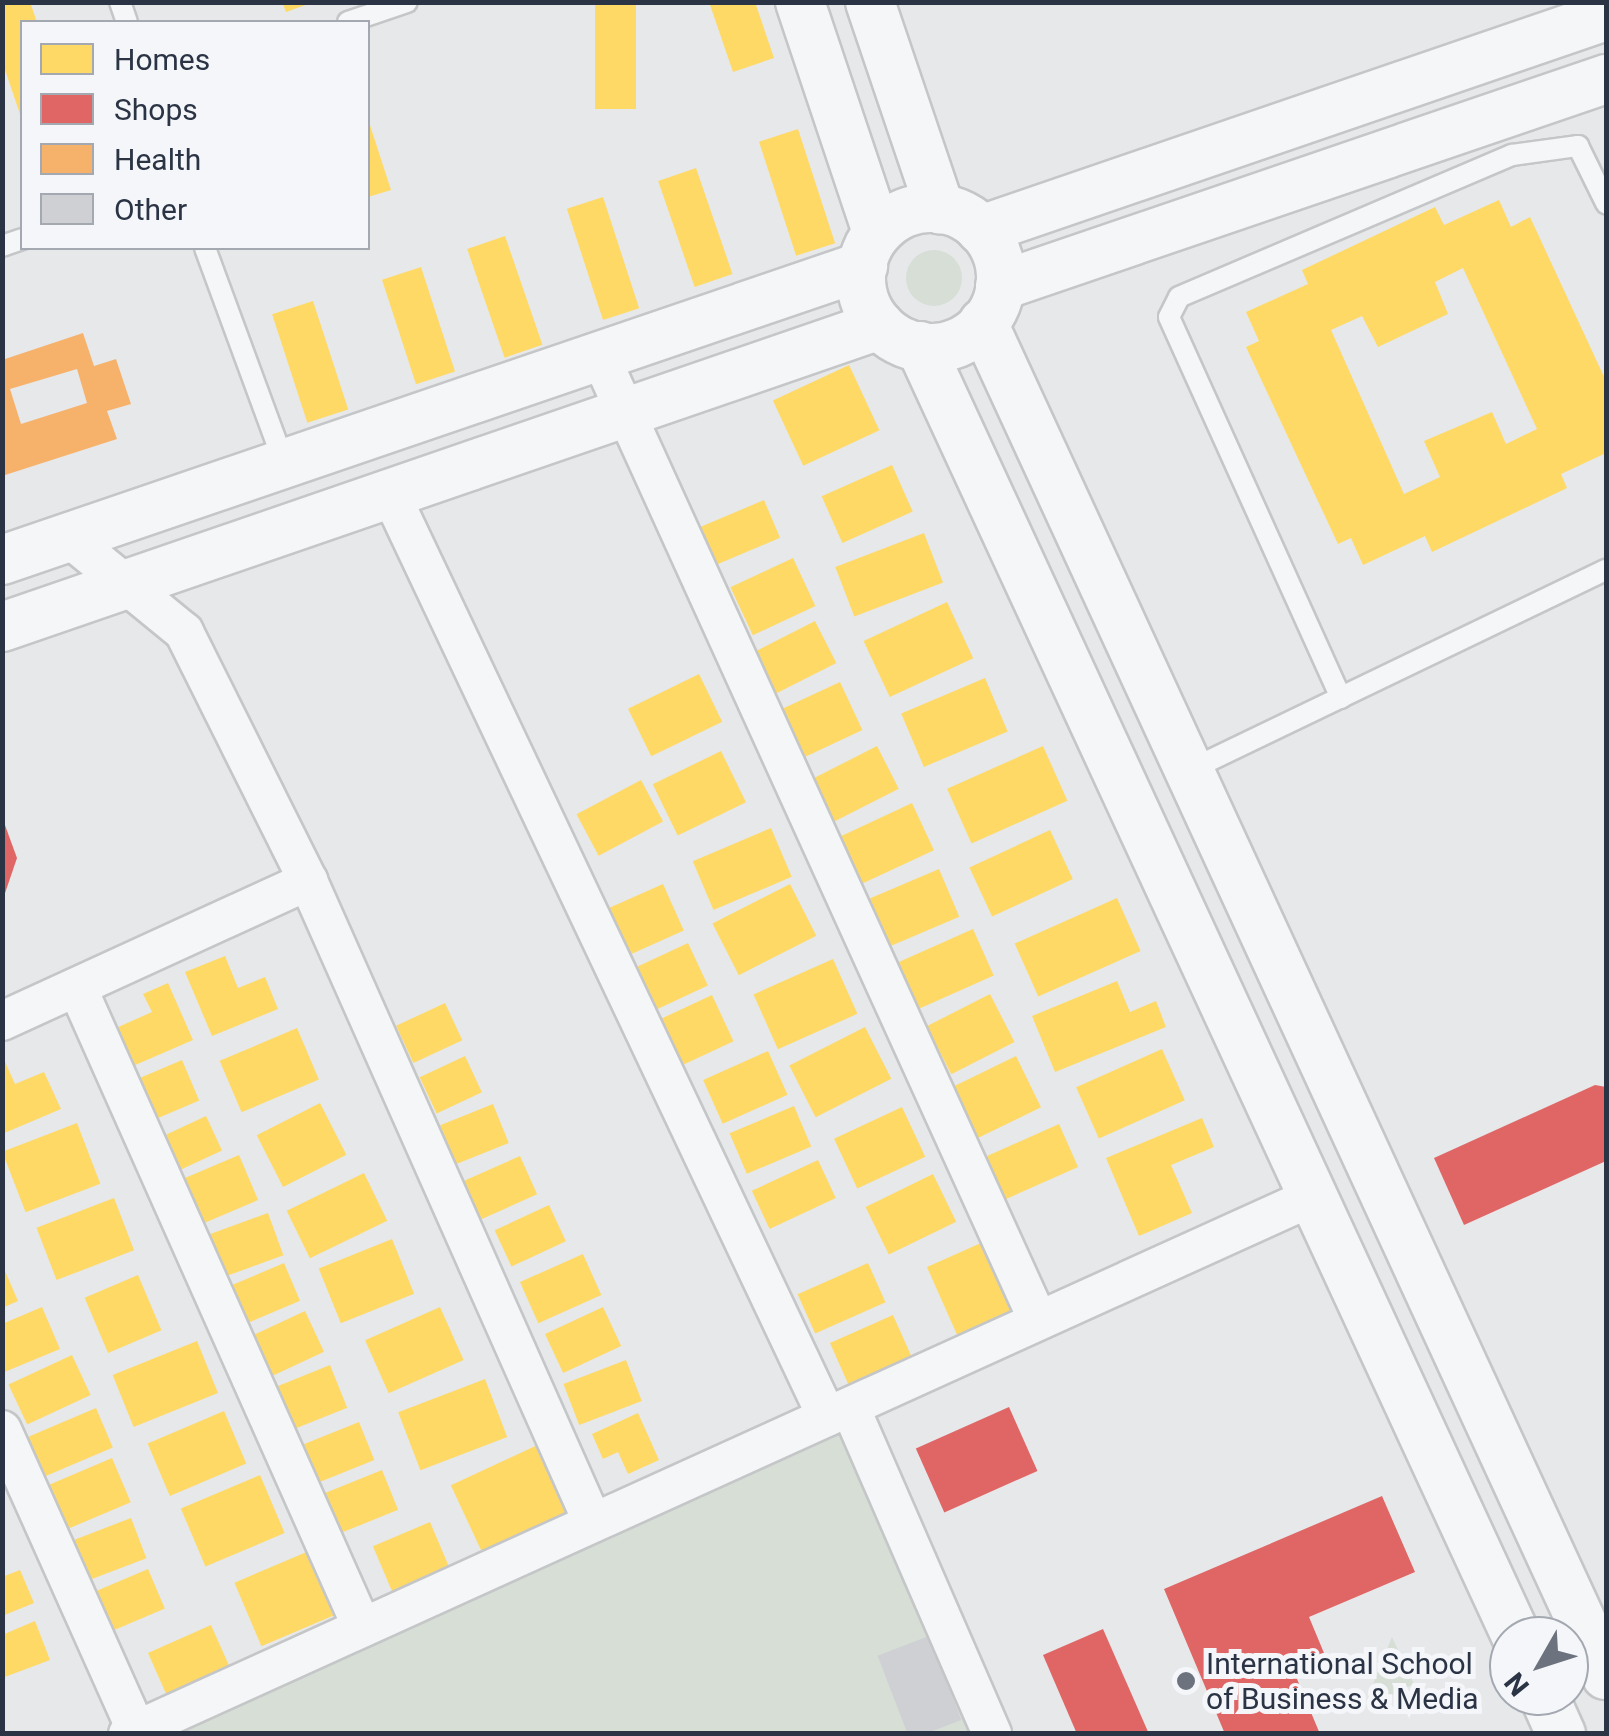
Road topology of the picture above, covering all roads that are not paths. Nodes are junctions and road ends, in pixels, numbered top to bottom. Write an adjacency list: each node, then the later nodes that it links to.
1 (407, 2): 5 (lane)
2 (800, 2): 9 (street)
3 (870, 2): 8 (street)
4 (1606, 16): 8 (street)
5 (354, 20)
6 (1606, 79): 11 (street)
7 (1606, 203): 24 (lane)
8 (961, 219): 9 (street); 11 (street)
9 (870, 249): 12 (street); 13 (street)
10 (206, 250): 16 (lane)
11 (992, 304): 12 (street); 15 (street)
12 (900, 336): 14 (street); 17 (street)
13 (600, 356): 14 (street); 16 (street)
14 (625, 412): 18 (street); 32 (street)
15 (1044, 454): 17 (street); 25 (street)
16 (284, 464): 19 (street)
17 (984, 484): 29 (street)
18 (390, 492): 22 (street); 33 (street)
19 (68, 537): 20 (street); 22 (street)
20 (2, 560)
21 (1606, 570): 24 (lane)
22 (134, 583): 23 (street); 26 (street)
23 (2, 627)
24 (1341, 698): 25 (lane)
25 (1190, 770): 28 (street)
26 (308, 881): 27 (street); 35 (street)
27 (77, 987): 30 (street); 37 (street)
28 (1289, 987): 29 (street); 38 (street)
29 (1228, 1014): 31 (street)
30 (2, 1020)
31 (1312, 1197): 32 (street); 36 (street)
32 (1038, 1320): 33 (street)
33 (839, 1412): 35 (street); 40 (street)
34 (2, 1430): 39 (street)
35 (593, 1522): 37 (street)
36 (1507, 1616)
37 (362, 1628): 39 (street)
38 (1606, 1675)
39 (140, 1730)
40 (992, 1734)

